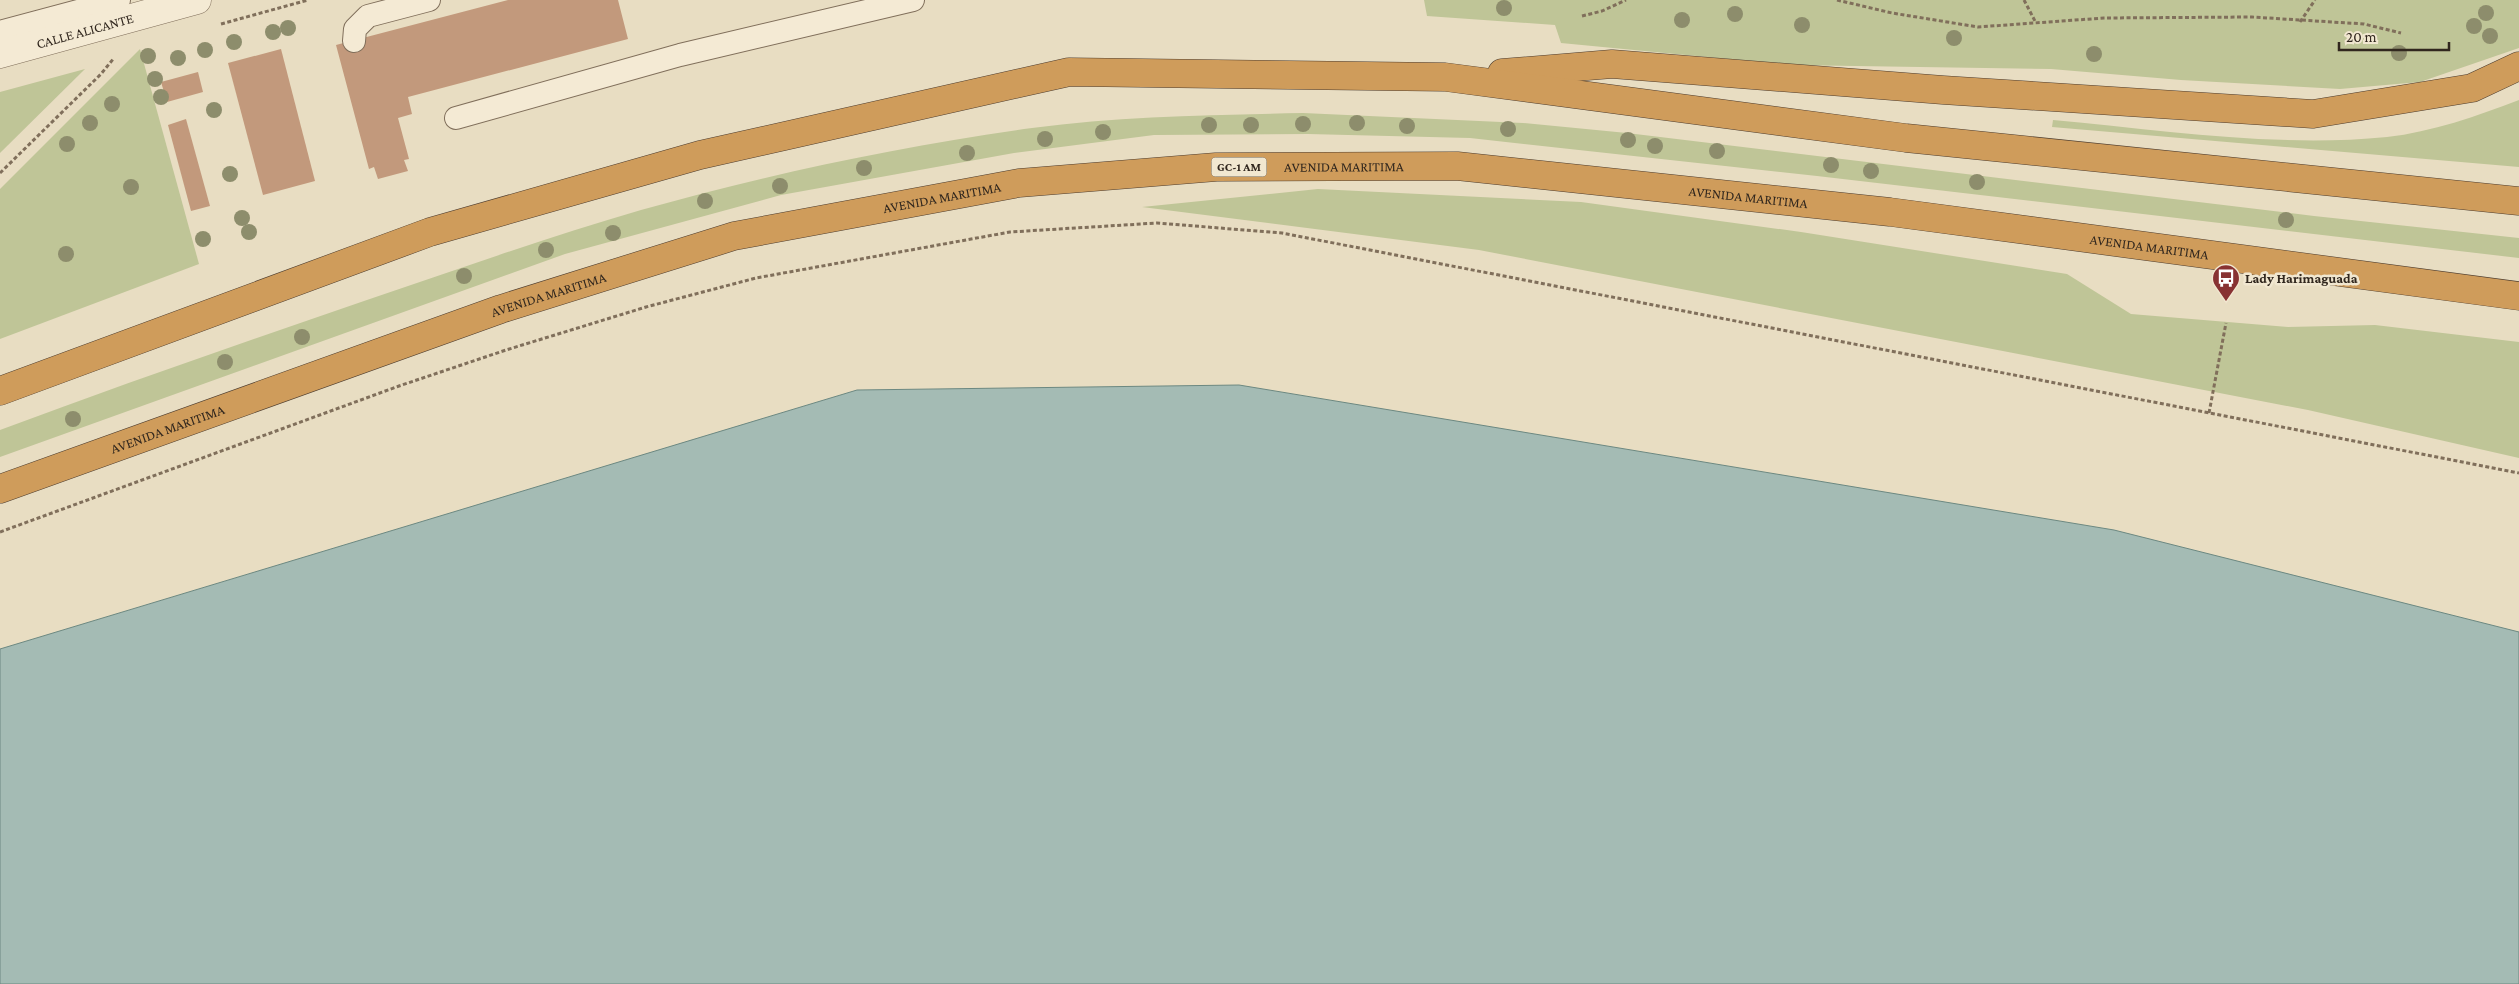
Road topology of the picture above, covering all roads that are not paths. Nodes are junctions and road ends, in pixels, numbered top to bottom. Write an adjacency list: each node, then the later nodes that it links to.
1 (119, 0): 5 (lane)
2 (197, 0): 7 (street, CALLE ALICANTE)
3 (429, 0): 6 (lane)
4 (913, 0): 10 (lane)
5 (0, 32)
6 (354, 41)
7 (0, 54)
8 (2519, 66): 9 (highway)
9 (1445, 77): 11 (highway); 13 (highway)
10 (456, 118)
11 (2519, 201)
12 (2519, 296): 14 (highway, AVENIDA MARITIMA / GC-1 AM)
13 (0, 391)
14 (0, 489)

